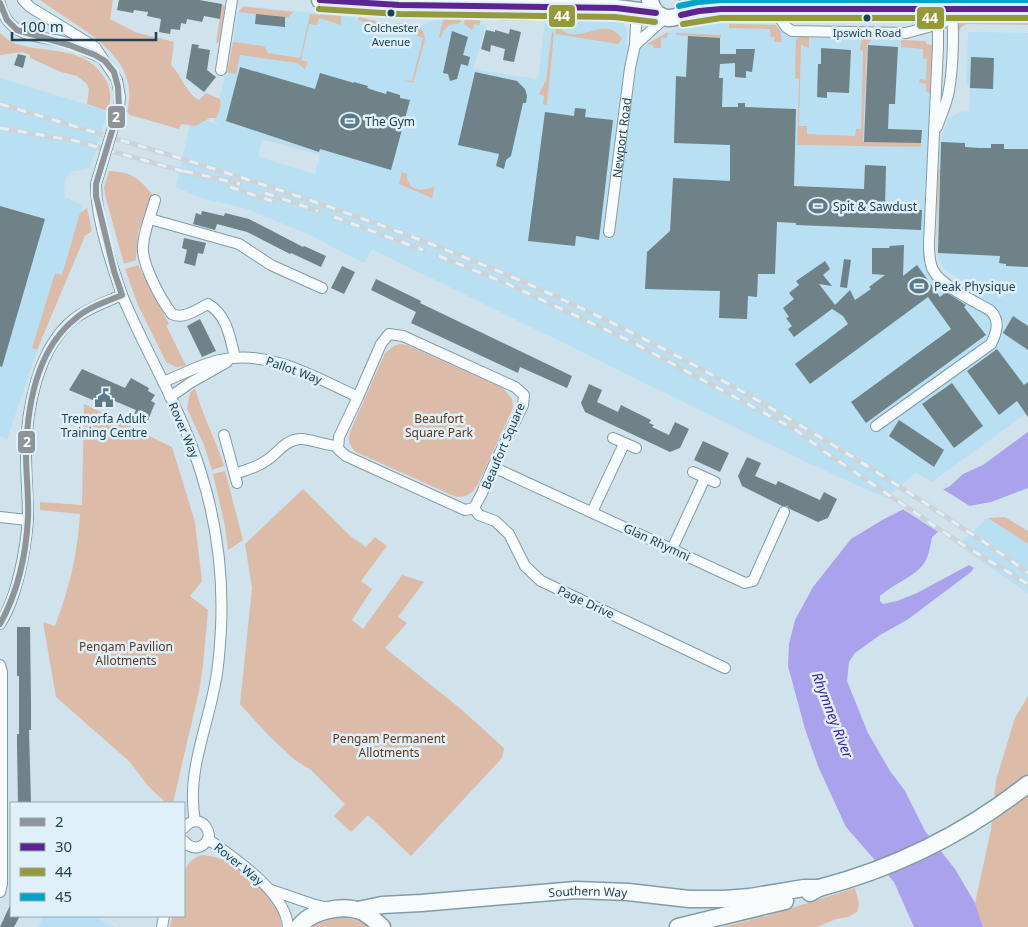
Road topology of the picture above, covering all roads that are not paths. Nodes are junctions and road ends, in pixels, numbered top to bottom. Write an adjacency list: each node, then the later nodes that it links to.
1 (23, 0): 12 (street, Rover Way)
2 (232, 0): 13 (street)
3 (320, 0): 9 (main road)
4 (689, 0): 9 (main road)
5 (0, 3): 12 (street, Rover Way)
6 (943, 4): 7 (main road); 8 (main road); 10 (street); 10 (street); 14 (street)
7 (774, 9): 9 (main road); 10 (street)
8 (1028, 9)
9 (658, 10): 11 (street); 11 (street, Newport Road)
10 (938, 25): 14 (street)
11 (635, 45): 17 (street, Newport Road)
12 (100, 57): 19 (street, Rover Way, bridge)
13 (221, 70)
14 (933, 140): 24 (street)
15 (155, 200): 16 (street)
16 (150, 219): 18 (street); 20 (street)
17 (609, 232)
18 (322, 288)
19 (122, 295): 21 (street, Rover Way); 36 (street)
20 (234, 358): 21 (street, Pallot Way); 22 (street, Pallot Way); 23 (street, Pallot Way)
21 (163, 382): 23 (street, Rover Way)
22 (355, 395): 28 (street, Beaufort Square); 30 (street, Beaufort Square)
23 (170, 397): 42 (street, Rover Way)
24 (876, 426)
25 (224, 435): 28 (street)
26 (613, 438): 27 (street)
27 (624, 444): 29 (street); 33 (street)
28 (338, 446): 32 (street)
29 (636, 448)
30 (493, 467): 32 (street, Beaufort Square); 33 (street, Glan Rhymni)
31 (693, 472): 37 (street)
32 (474, 508): 40 (street, Page Drive)
33 (592, 512): 37 (street, Glan Rhymni)
34 (784, 512): 37 (street, Glan Rhymni)
35 (0, 517): 36 (street)
36 (28, 520): 38 (street)
37 (672, 549)
38 (0, 624)
39 (0, 665): 48 (street)
40 (725, 668)
41 (1028, 784): 46 (main road, Southern Way)
42 (195, 821): 43 (street); 44 (street, Rover Way)
43 (185, 827)
44 (208, 839): 45 (street); 47 (street, Rover Way)
45 (185, 847)
46 (818, 888): 50 (main road, Southern Way); 54 (main road, Southern Way)
47 (271, 890): 49 (street); 51 (street)
48 (0, 892)
49 (334, 909): 50 (main road, Southern Way); 52 (main road)
50 (358, 910): 53 (main road)
51 (288, 927)
52 (299, 927)
53 (382, 927)
54 (678, 927)

